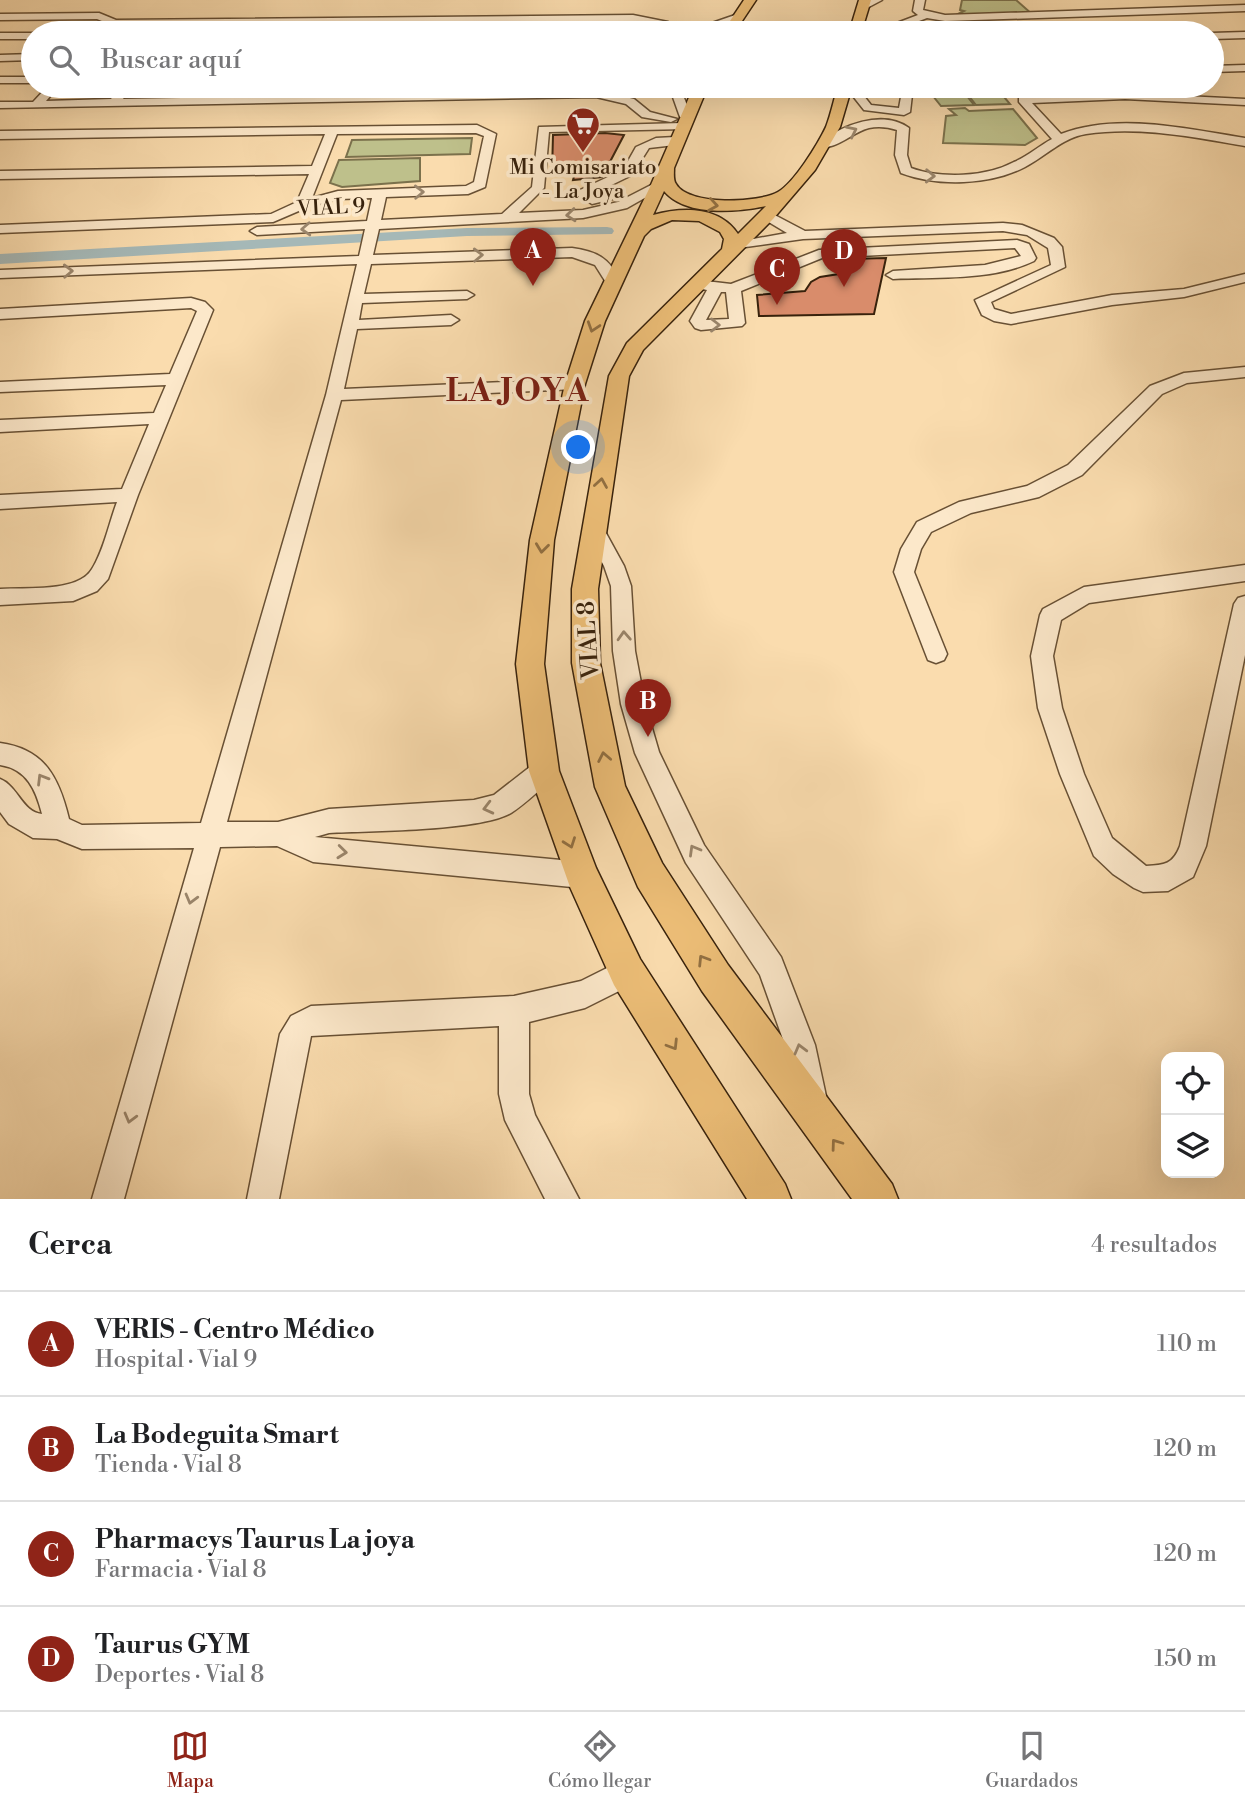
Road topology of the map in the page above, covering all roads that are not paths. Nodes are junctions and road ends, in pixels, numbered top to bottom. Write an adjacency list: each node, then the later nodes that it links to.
1 (750, 0): 11 (main road)
2 (877, 0): 5 (street)
3 (920, 0): 8 (street)
4 (1232, 0): 7 (street)
5 (864, 4): 18 (main road)
6 (1039, 7): 9 (street)
7 (1245, 8): 9 (street)
8 (926, 15): 9 (street); 19 (street)
9 (1048, 15)
10 (0, 17): 13 (street)
11 (738, 17): 16 (street); 17 (main road)
12 (524, 19): 14 (street); 15 (street)
13 (110, 21)
14 (352, 21)
15 (656, 21)
16 (726, 21)
17 (736, 21)
18 (859, 21)
19 (911, 21)
20 (1245, 34): 23 (street)
21 (0, 36): 22 (street)
22 (21, 36)
23 (1224, 36)
24 (1224, 40): 25 (street)
25 (1245, 51)
26 (21, 57): 27 (street)
27 (0, 58)
28 (1245, 68): 29 (street)
29 (1224, 69)
30 (0, 80): 31 (street)
31 (21, 80)
32 (43, 98): 46 (street)
33 (117, 98): 43 (street)
34 (261, 98): 43 (street)
35 (622, 98): 47 (street)
36 (677, 98): 47 (street)
37 (696, 98): 47 (main road, VIAL 8)
38 (844, 98): 52 (main road, VIAL 8)
39 (859, 98): 40 (street)
40 (906, 98)
41 (1021, 98): 50 (street)
42 (1165, 98): 44 (street)
43 (114, 102): 46 (street)
44 (1245, 102)
45 (0, 105): 46 (street)
46 (36, 105)
47 (683, 126): 55 (main road, VIAL 8); 55 (street); 60 (street)
48 (333, 130): 49 (street); 53 (street); 57 (street, one-way to 48)
49 (1, 136)
50 (1058, 138): 51 (street); 52 (street, one-way to 50)
51 (1245, 142)
52 (824, 145): 56 (main road, VIAL 8)
53 (317, 170): 54 (street); 58 (street)
54 (0, 175)
55 (663, 176): 56 (main road, one-way to 56); 60 (street, VIAL 9, one-way to 60); 64 (main road, VIAL 8)
56 (789, 190): 59 (main road, VIAL 8)
57 (380, 193): 58 (street); 61 (street)
58 (303, 204): 62 (street)
59 (767, 215): 65 (street); 67 (main road, VIAL 8)
60 (505, 219): 61 (street, VIAL 9)
61 (374, 226): 66 (street, VIAL 9, one-way to 66); 69 (street)
62 (0, 229)
63 (871, 232): 65 (street); 68 (street); 72 (street)
64 (636, 234): 67 (main road); 73 (main road, VIAL 8)
65 (804, 235): 67 (street)
66 (0, 242)
67 (733, 248): 74 (main road, VIAL 8)
68 (871, 250): 71 (street); 75 (street)
69 (366, 259): 70 (street, one-way to 69); 73 (street, one-way to 73); 77 (street)
70 (0, 274)
71 (893, 275)
72 (1245, 278)
73 (612, 281): 83 (main road, VIAL 8, one-way to 83)
74 (706, 286): 75 (street); 75 (street, one-way to 75); 90 (main road, VIAL 8, one-way to 74)
75 (733, 289)
76 (467, 295): 77 (street)
77 (357, 299): 80 (street)
78 (0, 314): 82 (street)
79 (451, 320): 80 (street)
80 (350, 325): 85 (street)
81 (1245, 372): 94 (street)
82 (176, 379): 84 (street); 86 (street)
83 (575, 384): 85 (street); 96 (main road, VIAL 8, one-way to 96)
84 (0, 387)
85 (334, 394): 99 (street)
86 (159, 418): 87 (street); 88 (street)
87 (0, 426)
88 (128, 495): 89 (street); 92 (street)
89 (0, 502)
90 (594, 529): 104 (street, one-way to 90); 104 (main road, VIAL 8, one-way to 90)
91 (1245, 573): 93 (street)
92 (0, 597)
93 (1245, 604)
94 (936, 654)
95 (0, 754): 98 (street, one-way to 95)
96 (544, 771): 100 (street, one-way to 100); 101 (main road, VIAL 8, one-way to 101)
97 (0, 791): 98 (street)
98 (58, 827): 99 (street)
99 (196, 833): 100 (street); 105 (street, one-way to 105)
100 (278, 834): 101 (street, one-way to 101)
101 (582, 875): 102 (main road, VIAL 8)
102 (627, 972): 103 (street); 108 (main road, VIAL 8, one-way to 108)
103 (514, 1011): 106 (street); 107 (street)
104 (815, 1115): 109 (main road, VIAL 8, one-way to 104)
105 (108, 1199)
106 (263, 1199)
107 (563, 1199)
108 (770, 1199)
109 (877, 1199)

